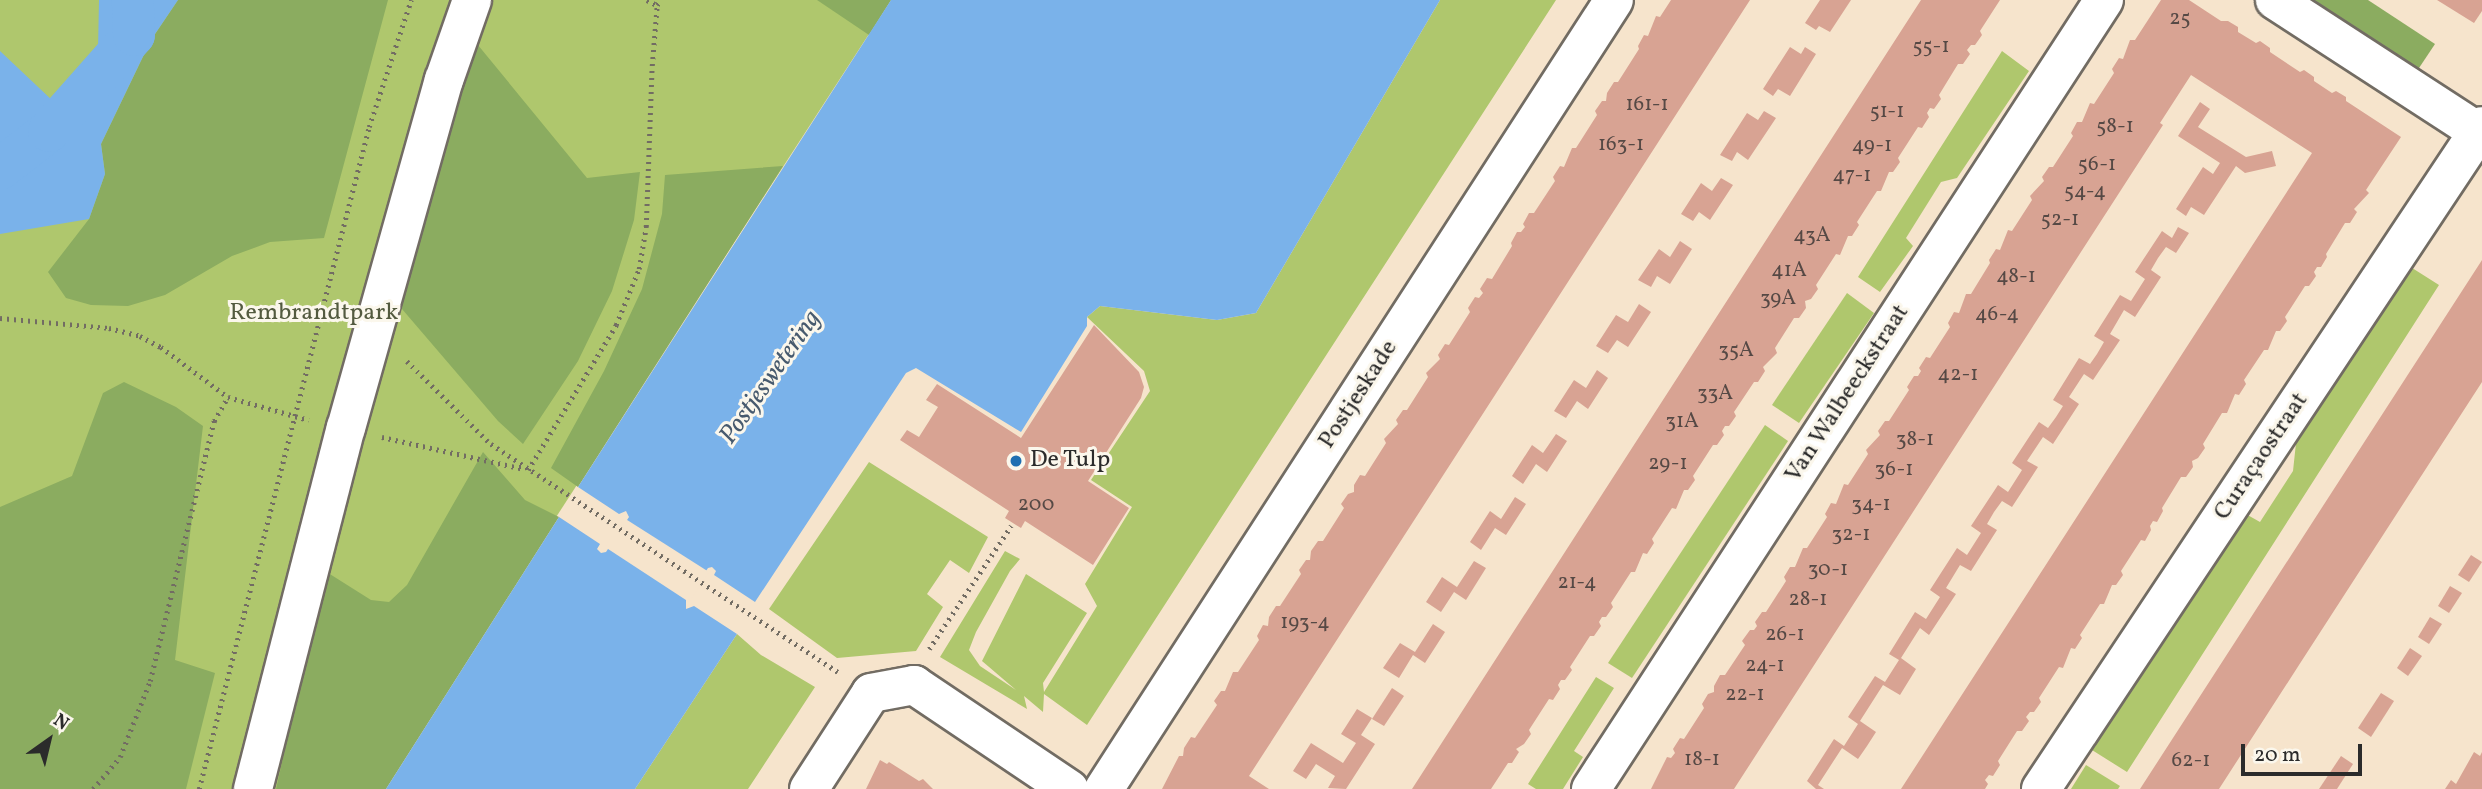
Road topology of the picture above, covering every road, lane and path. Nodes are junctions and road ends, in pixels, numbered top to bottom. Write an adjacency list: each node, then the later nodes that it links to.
1 (411, 0): 12 (path)
2 (472, 0): 10 (street)
3 (647, 0): 7 (path)
4 (1614, 0): 23 (street, Postjeskade)
5 (2104, 0): 24 (street, Van Walbeeckstraat)
6 (2275, 0): 8 (street)
7 (659, 2): 14 (path)
8 (2480, 129): 25 (street, Curaçaostraat)
9 (0, 318): 11 (path)
10 (371, 338): 13 (street); 14 (path)
11 (228, 397): 12 (path); 18 (path)
12 (295, 416): 13 (path); 19 (path)
13 (346, 428): 14 (path); 20 (street)
14 (528, 470): 17 (path)
15 (1011, 526): 16 (path)
16 (914, 685): 17 (street); 22 (street)
17 (871, 693): 21 (street)
18 (93, 789)
19 (198, 789)
20 (253, 789)
21 (809, 789)
22 (1069, 789)
23 (1104, 789)
24 (1591, 789)
25 (2041, 789)

